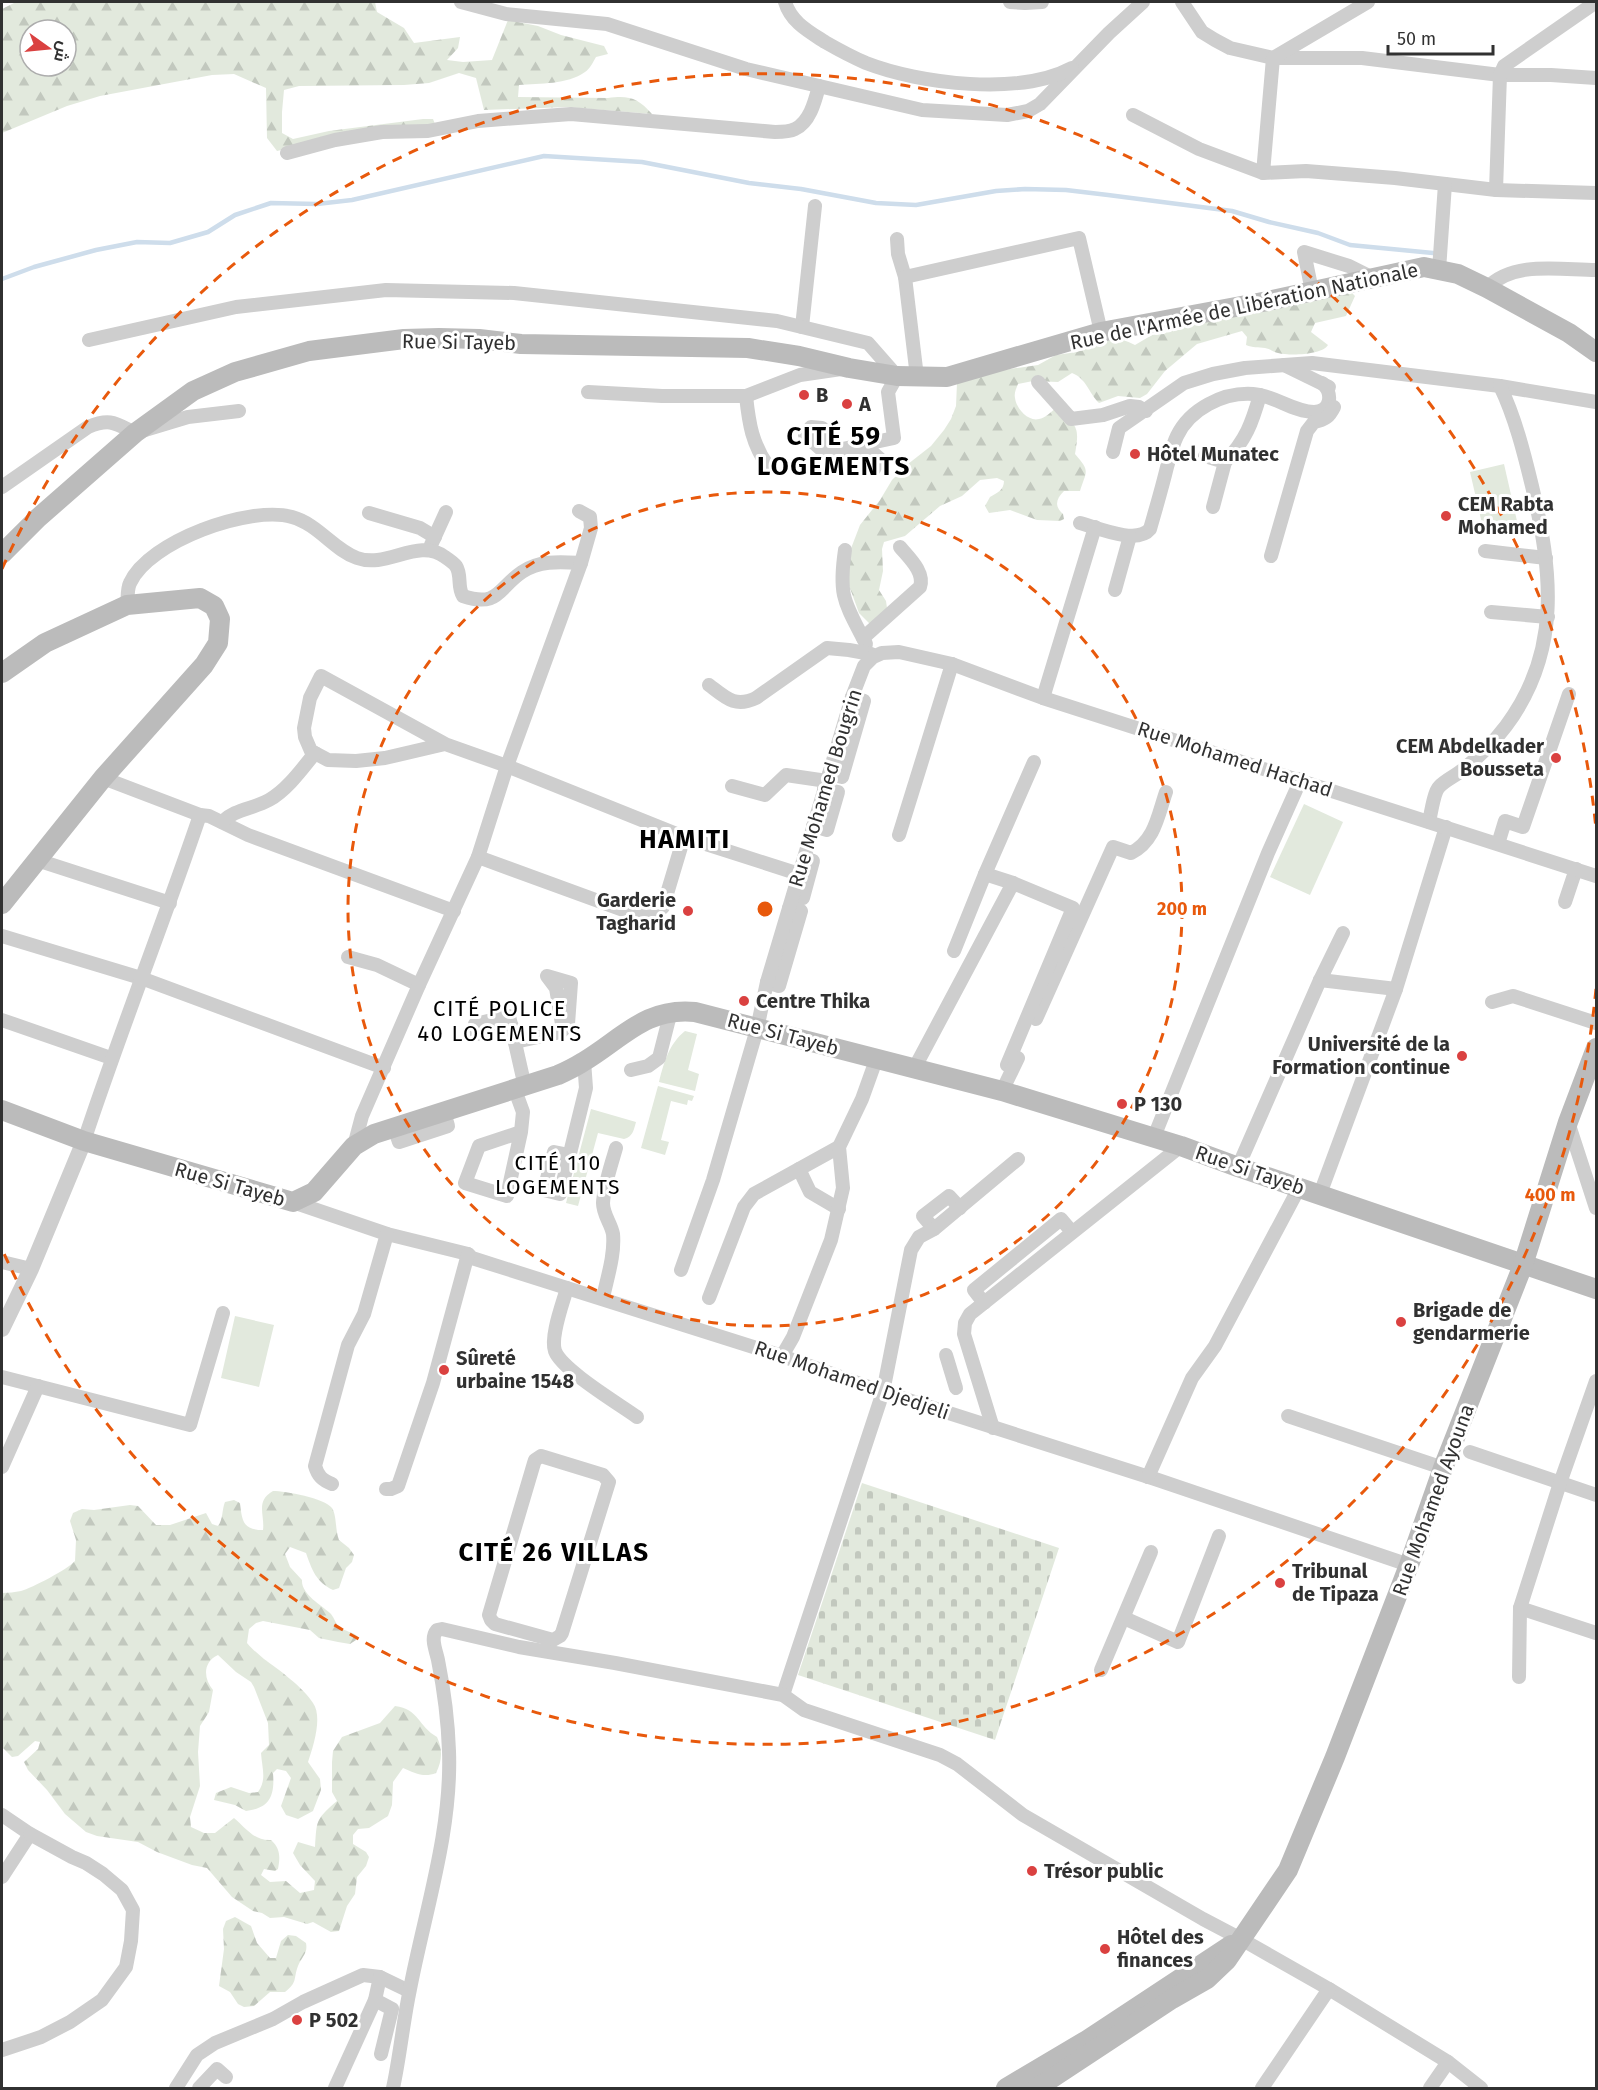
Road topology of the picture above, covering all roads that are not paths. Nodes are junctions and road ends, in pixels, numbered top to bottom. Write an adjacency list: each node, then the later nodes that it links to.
1 (461, 2): 13 (street)
2 (785, 2): 10 (street)
3 (1015, 2): 4 (street)
4 (1042, 2)
5 (1182, 2): 9 (street)
6 (1368, 2): 9 (street)
7 (1596, 2): 11 (street)
8 (1138, 4): 10 (street)
9 (1273, 58): 11 (street); 16 (street)
10 (1079, 64): 13 (street)
11 (1500, 75): 12 (street); 18 (street)
12 (1596, 78)
13 (819, 86): 15 (street)
14 (1132, 115): 16 (street)
15 (287, 153)
16 (1263, 173): 17 (street)
17 (1445, 183): 18 (street); 22 (street)
18 (1496, 190): 19 (street)
19 (1596, 193)
20 (815, 206): 28 (street)
21 (897, 239): 24 (street)
22 (1439, 267): 25 (main road, Rue de l'Armée de Libération Nationale); 26 (main road, Rue de l'Armée de Libération Nationale)
23 (1596, 270): 26 (street)
24 (905, 277): 29 (street); 34 (street)
25 (1373, 278): 27 (main road, Rue de l'Armée de Libération Nationale); 27 (street)
26 (1487, 288): 31 (main road, Rue de l'Armée de Libération Nationale)
27 (1312, 291): 29 (main road, Rue de l'Armée de Libération Nationale)
28 (802, 327): 30 (street); 34 (street)
29 (1101, 332): 35 (main road, Rue de l'Armée de Libération Nationale)
30 (89, 340)
31 (1596, 352)
32 (1282, 364): 37 (street); 38 (street); 44 (street)
33 (849, 368): 34 (main road, Rue Si Tayeb); 41 (street); 45 (main road, Rue Si Tayeb)
34 (907, 377): 35 (main road, Rue Si Tayeb); 46 (street)
35 (947, 377)
36 (1038, 382): 44 (street)
37 (1322, 383): 40 (street); 64 (street)
38 (1500, 386): 42 (street); 65 (street)
39 (588, 392): 41 (street)
40 (1260, 395): 49 (street); 58 (street)
41 (746, 396): 50 (street)
42 (1596, 402)
43 (240, 411): 45 (street)
44 (1146, 411): 47 (street)
45 (135, 433): 51 (street); 63 (main road, Rue Si Tayeb)
46 (864, 445): 46 (street)
47 (1113, 452)
48 (1205, 456): 49 (street)
49 (1225, 462): 52 (street)
50 (769, 468)
51 (2, 487)
52 (1213, 507)
53 (579, 511): 66 (street)
54 (446, 512): 59 (street)
55 (369, 513): 59 (street)
56 (1080, 523): 57 (street)
57 (1095, 527): 58 (street); 77 (street)
58 (1130, 536): 67 (street)
59 (432, 543): 66 (street); 68 (street)
60 (900, 547): 71 (street)
61 (845, 550): 71 (street)
62 (1485, 551): 65 (street)
63 (2, 554)
64 (1271, 555)
65 (1546, 558): 70 (street)
66 (581, 562): 81 (street)
67 (1115, 590)
68 (127, 605): 74 (main road); 82 (main road)
69 (1491, 612): 70 (street)
70 (1548, 617): 89 (street)
71 (863, 638): 72 (street)
72 (872, 656): 73 (street, Rue Mohamed Hachad); 75 (street, Rue Mohamed Hachad); 84 (street, Rue Mohamed Bougrin)
73 (952, 663): 77 (street, Rue Mohamed Hachad); 91 (street)
74 (2, 673)
75 (709, 685)
76 (1569, 694): 93 (street)
77 (1043, 698): 83 (street, Rue Mohamed Hachad)
78 (445, 744): 79 (street); 79 (street); 81 (street)
79 (315, 753): 88 (street)
80 (1034, 762): 99 (street)
81 (507, 766): 92 (street); 94 (street)
82 (103, 778): 87 (street); 96 (main road)
83 (1301, 779): 89 (street, Rue Mohamed Hachad); 136 (street)
84 (827, 781): 85 (street); 95 (street, Rue Mohamed Bougrin)
85 (732, 786)
86 (1166, 792): 132 (street)
87 (200, 815): 88 (street); 104 (street)
88 (222, 822): 106 (street)
89 (1429, 822): 90 (street, Rue Mohamed Hachad)
90 (1446, 827): 93 (street, Rue Mohamed Hachad); 114 (street)
91 (899, 835)
92 (684, 837): 94 (street); 98 (street)
93 (1498, 844): 97 (street, Rue Mohamed Hachad)
94 (478, 857): 106 (street)
95 (804, 858): 98 (street, Rue Mohamed Bougrin); 102 (street)
96 (37, 860): 104 (street); 105 (main road)
97 (1576, 869): 100 (street, Rue Mohamed Hachad); 103 (street)
98 (799, 874): 102 (street, Rue Mohamed Bougrin)
99 (985, 874): 101 (street); 109 (street)
100 (1596, 876)
101 (1013, 884): 127 (street); 129 (street)
102 (791, 902): 120 (street)
103 (1565, 902)
104 (170, 903): 111 (street)
105 (2, 904)
106 (454, 910): 113 (street)
107 (1343, 933): 112 (street)
108 (2, 936): 111 (street)
109 (954, 951)
110 (348, 957): 113 (street)
111 (141, 978): 124 (street); 128 (street)
112 (1320, 980): 114 (street); 144 (street)
113 (419, 985): 128 (street)
114 (1396, 989): 147 (street)
115 (1492, 1002): 118 (street)
116 (671, 1011): 120 (main road, Rue Si Tayeb); 126 (main road, Rue Si Tayeb); 130 (street)
117 (2, 1020): 124 (street)
118 (1596, 1023)
119 (512, 1026): 122 (street)
120 (757, 1029): 125 (main road, Rue Si Tayeb); 156 (street)
121 (563, 1030): 122 (street)
122 (515, 1042): 131 (street)
123 (1596, 1048): 134 (main road, Rue Mohamed Ayouna)
124 (111, 1058): 137 (street)
125 (876, 1060): 129 (main road, Rue Si Tayeb); 140 (street)
126 (584, 1061): 131 (main road, Rue Si Tayeb); 142 (street)
127 (1007, 1065)
128 (384, 1068): 138 (street)
129 (914, 1069): 132 (main road, Rue Si Tayeb)
130 (631, 1070)
131 (520, 1088): 135 (street); 138 (main road, Rue Si Tayeb)
132 (1002, 1091): 136 (main road, Rue Si Tayeb)
133 (2, 1110): 137 (main road, Rue Si Tayeb)
134 (1568, 1122): 149 (street); 154 (main road, Rue Mohamed Ayouna)
135 (521, 1132): 135 (street)
136 (1154, 1137): 139 (main road, Rue Si Tayeb)
137 (84, 1141): 148 (main road, Rue Si Tayeb); 155 (street)
138 (354, 1146): 148 (main road, Rue Si Tayeb)
139 (1181, 1146): 144 (main road, Rue Si Tayeb); 165 (street)
140 (839, 1147): 145 (street); 150 (street)
141 (616, 1148): 159 (street)
142 (569, 1155)
143 (1018, 1159): 171 (street)
144 (1238, 1167): 146 (main road, Rue Si Tayeb)
145 (799, 1169): 150 (street); 160 (street)
146 (1299, 1188): 147 (main road, Rue Si Tayeb); 178 (street)
147 (1320, 1194): 154 (main road, Rue Si Tayeb)
148 (293, 1202): 151 (street, Rue Mohamed Djedjeli)
149 (1596, 1208)
150 (839, 1209): 164 (street)
151 (387, 1234): 152 (street, Rue Mohamed Djedjeli); 180 (street)
152 (468, 1254): 157 (street, Rue Mohamed Djedjeli); 181 (street)
153 (2, 1262): 155 (street)
154 (1522, 1265): 158 (main road, Rue Si Tayeb); 177 (main road, Rue Mohamed Ayouna)
155 (31, 1269): 162 (street)
156 (681, 1270)
157 (567, 1288): 159 (street, Rue Mohamed Djedjeli); 173 (street)
158 (1596, 1289)
159 (603, 1298): 164 (street, Rue Mohamed Djedjeli)
160 (709, 1298)
161 (223, 1313): 169 (street)
162 (2, 1329)
163 (946, 1355): 166 (street)
164 (782, 1356): 171 (street, Rue Mohamed Djedjeli)
165 (973, 1364): 166 (street); 174 (street)
166 (951, 1370): 170 (street)
167 (2, 1377): 169 (street)
168 (1596, 1381): 179 (street)
169 (38, 1386): 176 (street)
170 (956, 1388)
171 (883, 1392): 174 (street, Rue Mohamed Djedjeli); 193 (street)
172 (1288, 1416): 177 (street)
173 (637, 1417)
174 (993, 1428): 178 (street, Rue Mohamed Djedjeli)
175 (1470, 1452): 179 (street)
176 (2, 1467)
177 (1443, 1468): 185 (main road, Rue Mohamed Ayouna)
178 (1148, 1477): 185 (street, Rue Mohamed Djedjeli)
179 (1560, 1483): 182 (street); 186 (street)
180 (332, 1484)
181 (386, 1489)
182 (1596, 1496)
183 (1219, 1536): 187 (street)
184 (1151, 1552): 187 (street)
185 (1409, 1565): 197 (main road, Rue Mohamed Ayouna)
186 (1521, 1608): 189 (street); 192 (street)
187 (1124, 1618): 191 (street)
188 (490, 1620): 188 (street); 190 (street)
189 (1596, 1633)
190 (482, 1639): 193 (street); 200 (street)
191 (1101, 1670)
192 (1519, 1677)
193 (783, 1695): 197 (street)
194 (2, 1815): 195 (street)
195 (30, 1834): 196 (street); 202 (street)
196 (2, 1877)
197 (1241, 1939): 199 (street); 210 (main road); 211 (main road, Rue Mohamed Ayouna)
198 (380, 1977): 200 (street); 201 (street); 206 (street)
199 (1329, 1989): 204 (street); 212 (street)
200 (409, 1991): 209 (street)
201 (375, 2000): 203 (street); 208 (street)
202 (2, 2050)
203 (381, 2054)
204 (1448, 2062): 213 (street); 214 (street)
205 (226, 2077): 207 (street)
206 (176, 2088)
207 (198, 2088)
208 (335, 2088)
209 (393, 2088)
210 (1006, 2088)
211 (1037, 2088)
212 (1262, 2088)
213 (1430, 2088)
214 (1481, 2088)

